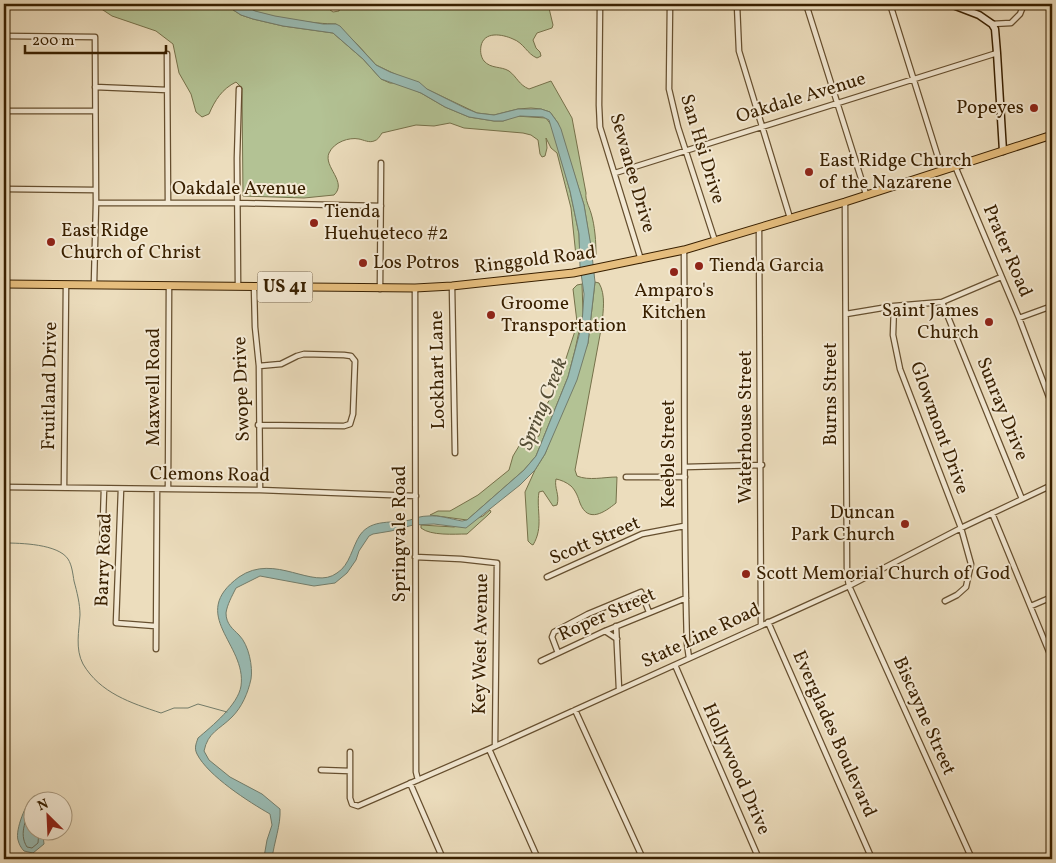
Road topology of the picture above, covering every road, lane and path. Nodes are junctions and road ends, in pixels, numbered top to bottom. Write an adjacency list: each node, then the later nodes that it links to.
1 (600, 4): 28 (street, Sewanee Drive)
2 (670, 4): 23 (street, San Hsi Drive)
3 (683, 4): 9 (street)
4 (752, 4): 9 (street)
5 (806, 4): 18 (street)
6 (884, 4): 7 (street)
7 (890, 4): 10 (street); 14 (street)
8 (1024, 4): 10 (street)
9 (737, 5): 21 (street)
10 (992, 24): 12 (street)
11 (4, 36): 15 (street)
12 (997, 53): 14 (street, Oakdale Avenue); 24 (street)
13 (167, 54): 17 (street)
14 (913, 79): 18 (street, Oakdale Avenue); 27 (street)
15 (95, 86): 17 (street); 20 (street)
16 (239, 89): 35 (street)
17 (168, 90): 34 (street)
18 (838, 103): 21 (street, Oakdale Avenue); 31 (street)
19 (4, 111): 20 (street)
20 (94, 111): 30 (street)
21 (761, 127): 23 (street, Oakdale Avenue); 37 (street)
22 (1052, 135): 24 (main road, Ringgold Road / US 41)
23 (685, 150): 28 (street, Oakdale Avenue); 39 (street, San Hsi Drive)
24 (1003, 151): 26 (main road, Ringgold Road / US 41)
25 (381, 163): 36 (street)
26 (955, 166): 27 (main road, Ringgold Road / US 41); 42 (street, Prater Road)
27 (942, 170): 31 (main road, Ringgold Road / US 41)
28 (615, 173): 41 (street, Sewanee Drive)
29 (4, 189): 30 (street)
30 (96, 190): 33 (street)
31 (866, 194): 32 (main road, Ringgold Road / US 41)
32 (845, 202): 37 (main road, Ringgold Road / US 41); 55 (street, Burns Street)
33 (96, 203): 34 (street, Oakdale Avenue); 44 (street)
34 (168, 203): 35 (street, Oakdale Avenue)
35 (238, 203): 36 (street, Oakdale Avenue); 46 (street)
36 (381, 206): 51 (street)
37 (790, 218): 38 (main road, Ringgold Road / US 41)
38 (760, 229): 39 (main road, Ringgold Road / US 41); 61 (street, Waterhouse Street)
39 (715, 241): 40 (main road, Ringgold Road / US 41)
40 (684, 250): 41 (main road, Ringgold Road / US 41); 62 (street, Keeble Street)
41 (641, 260): 49 (main road, Ringgold Road / US 41)
42 (1001, 277): 52 (street); 56 (street, Prater Road)
43 (4, 284): 45 (main road, Ringgold Road / US 41)
44 (94, 284): 45 (main road, Ringgold Road / US 41); 47 (main road, Ringgold Road / US 41)
45 (66, 285): 67 (street, Fruitland Drive)
46 (238, 285): 47 (main road, Ringgold Road / US 41); 48 (main road, Ringgold Road / US 41)
47 (169, 286): 71 (street, Maxwell Road)
48 (254, 286): 51 (main road, Ringgold Road / US 41); 57 (street, Swope Drive)
49 (452, 286): 50 (main road, Ringgold Road / US 41); 60 (street, Lockhart Lane)
50 (415, 288): 51 (main road, Ringgold Road / US 41); 73 (street, Springvale Road)
51 (380, 289)
52 (942, 302): 53 (street); 74 (street, Sunray Drive)
53 (894, 306): 55 (street); 77 (street, Glowmont Drive)
54 (1052, 306): 56 (street)
55 (846, 314): 81 (street, Burns Street)
56 (1019, 318): 58 (street, Prater Road)
57 (259, 366): 59 (street, Swope Drive); 59 (street)
58 (1052, 404)
59 (258, 425): 72 (street, Swope Drive)
60 (455, 453)
61 (762, 465): 62 (street); 88 (street, Waterhouse Street)
62 (685, 467): 64 (street, Keeble Street)
63 (626, 477): 64 (street)
64 (685, 477): 76 (street, Keeble Street)
65 (1052, 486): 74 (street, State Line Road)
66 (4, 487): 67 (street, Clemons Road)
67 (64, 487): 68 (street, Clemons Road)
68 (104, 489): 69 (street, Clemons Road); 78 (street)
69 (121, 489): 70 (street, Clemons Road); 89 (street, Barry Road)
70 (158, 489): 71 (street, Clemons Road); 89 (street)
71 (168, 489): 72 (street, Clemons Road)
72 (260, 490): 73 (street, Clemons Road)
73 (416, 496): 79 (street, Springvale Road)
74 (1022, 499): 75 (street, State Line Road)
75 (992, 513): 77 (street, State Line Road); 85 (street)
76 (684, 526): 80 (street, Scott Street); 83 (street, Keeble Street)
77 (960, 528): 81 (street, State Line Road); 84 (street, Glowmont Drive)
78 (102, 550)
79 (415, 557): 101 (street, Key West Avenue); 106 (street, Springvale Road)
80 (547, 577)
81 (849, 586): 87 (street, State Line Road); 113 (street, Biscayne Street)
82 (1052, 597): 85 (street)
83 (686, 598): 86 (street, Roper Street); 95 (street, Keeble Street)
84 (945, 601)
85 (1031, 606): 96 (street)
86 (649, 612): 90 (street, Roper Street); 94 (street)
87 (768, 622): 88 (street, State Line Road); 112 (street, Everglades Boulevard)
88 (761, 624): 95 (street, State Line Road)
89 (155, 626): 93 (street)
90 (616, 626): 91 (street, Roper Street); 92 (street)
91 (605, 631): 92 (street); 94 (street, Roper Street)
92 (617, 638): 99 (street)
93 (156, 649)
94 (558, 653): 97 (street, Roper Street)
95 (689, 658): 98 (street, State Line Road)
96 (1052, 659)
97 (541, 661)
98 (674, 665): 99 (street, State Line Road); 111 (street, Hollywood Drive)
99 (619, 690): 100 (street, State Line Road)
100 (575, 710): 101 (street, State Line Road); 110 (street)
101 (495, 746): 102 (street, State Line Road)
102 (489, 749): 106 (street, State Line Road); 109 (street)
103 (350, 752): 105 (street)
104 (321, 770): 105 (street)
105 (350, 771): 107 (street, State Line Road)
106 (418, 780): 107 (street, State Line Road)
107 (410, 783): 108 (street)
108 (443, 859)
109 (538, 859)
110 (643, 859)
111 (759, 859)
112 (872, 859)
113 (972, 859)

